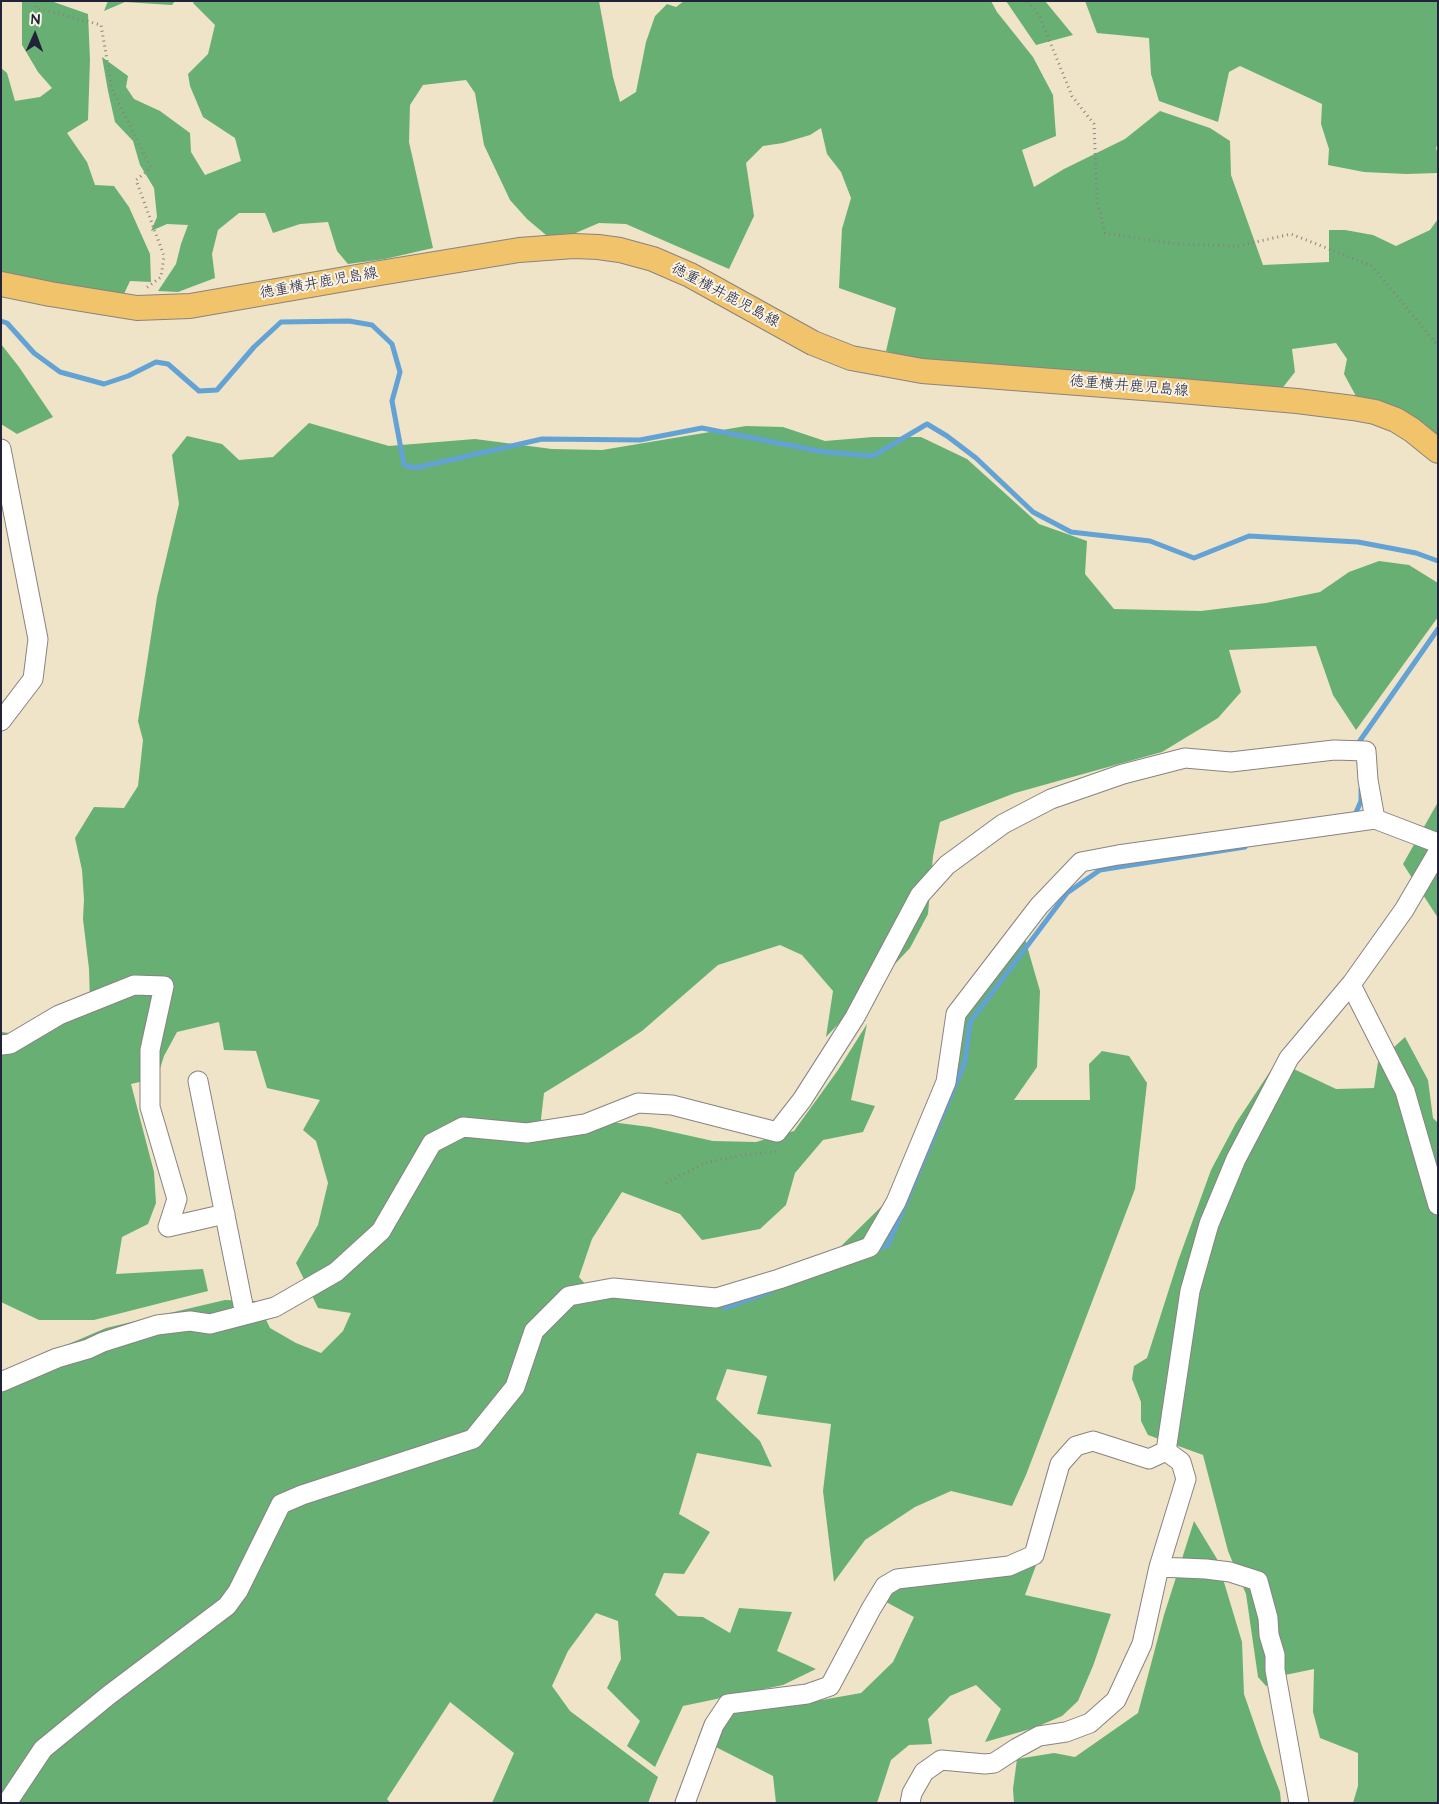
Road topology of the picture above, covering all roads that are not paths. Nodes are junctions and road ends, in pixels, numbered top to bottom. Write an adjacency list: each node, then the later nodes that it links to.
1 (1, 284): 3 (main road, 徳重横井鹿児島線)
2 (1, 450): 4 (street)
3 (1438, 451)
4 (1, 721)
5 (1375, 819): 6 (street); 14 (street); 18 (street)
6 (1438, 843)
7 (1438, 852): 8 (street)
8 (1351, 985): 11 (street); 16 (street)
9 (1, 1045): 13 (street)
10 (198, 1081): 13 (street)
11 (1432, 1162): 12 (street)
12 (1438, 1205)
13 (225, 1214): 14 (street)
14 (245, 1315): 15 (street)
15 (1, 1382)
16 (1166, 1451): 17 (street); 19 (street)
17 (1160, 1567): 20 (street); 21 (street)
18 (7, 1803)
19 (685, 1803)
20 (910, 1803)
21 (1298, 1803)

